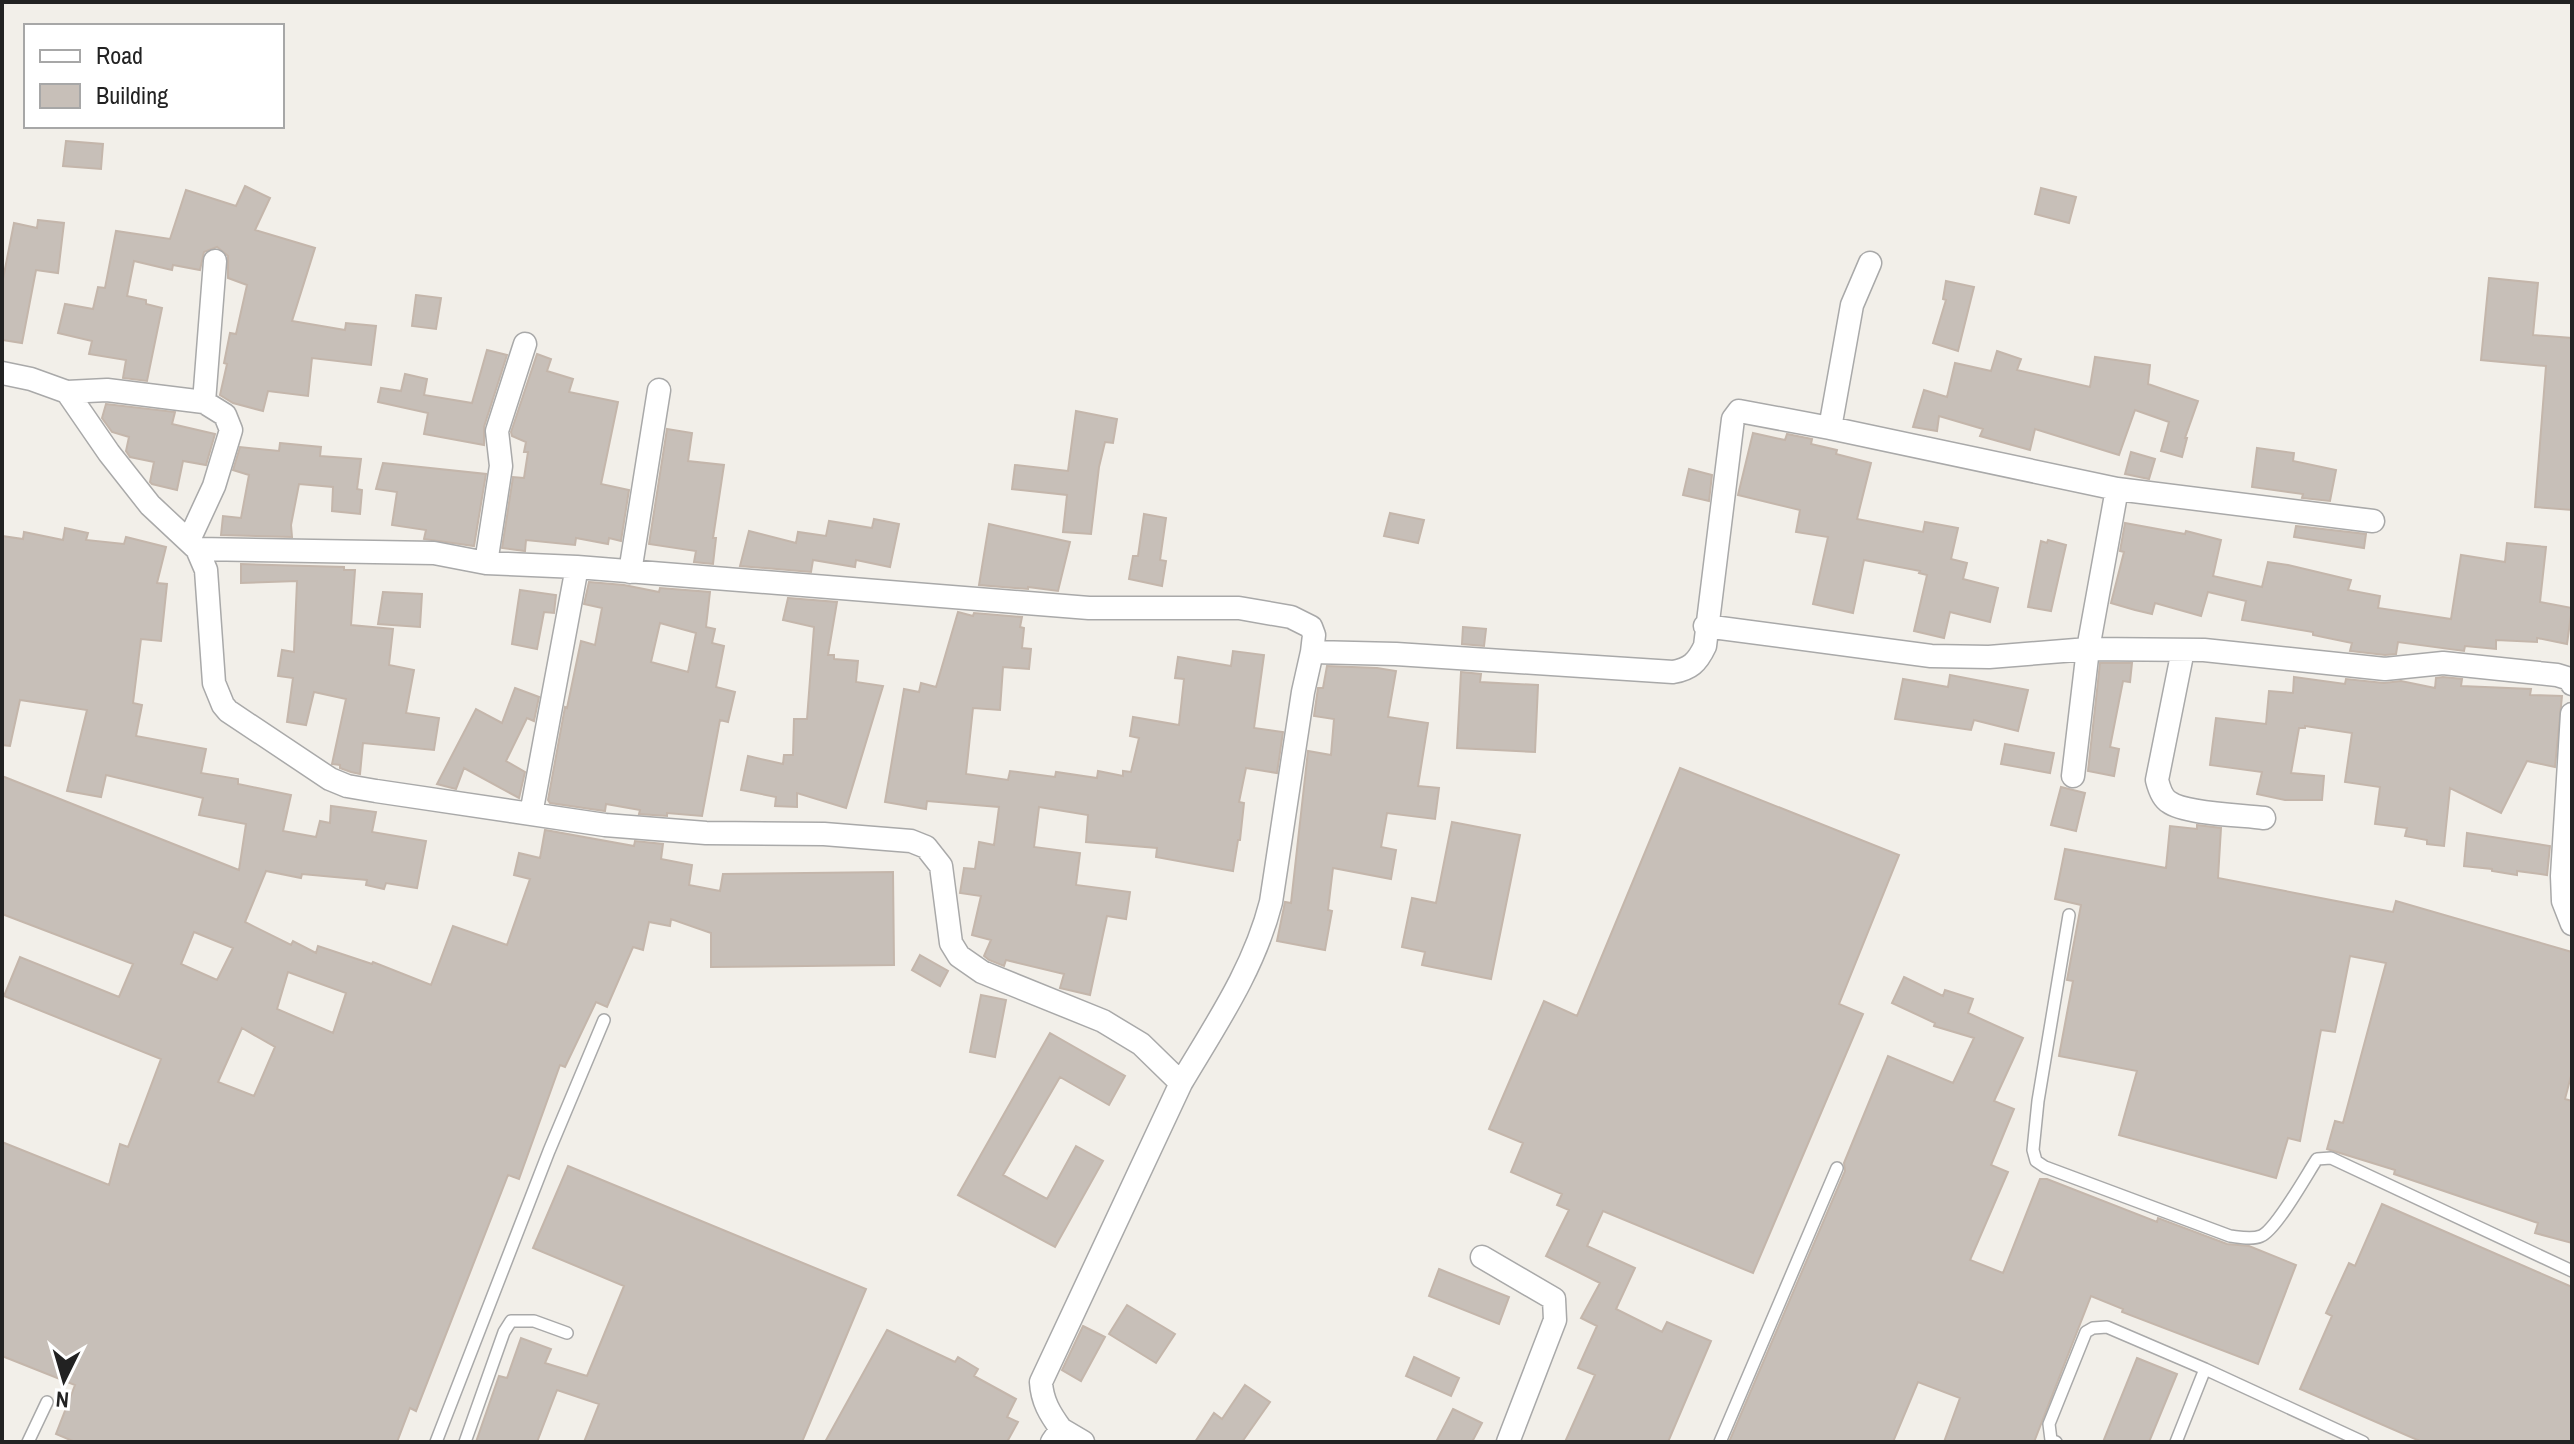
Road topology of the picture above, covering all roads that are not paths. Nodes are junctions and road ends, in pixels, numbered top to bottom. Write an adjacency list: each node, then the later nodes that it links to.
1 (215, 261): 7 (street)
2 (1870, 263): 8 (street)
3 (525, 344): 12 (street)
4 (2, 373): 6 (street)
5 (659, 390): 14 (street)
6 (67, 392): 7 (street); 11 (street)
7 (204, 402): 11 (street)
8 (1830, 428): 9 (street); 15 (street)
9 (2117, 489): 10 (street); 16 (street)
10 (2373, 521)
11 (193, 544): 12 (street); 23 (street)
12 (486, 563): 13 (street)
13 (577, 567): 14 (street); 23 (street)
14 (630, 572): 18 (street)
15 (1705, 626): 16 (street); 18 (street)
16 (2088, 649): 17 (street); 21 (street)
17 (2183, 650): 19 (street); 24 (street)
18 (1312, 652): 28 (street)
19 (2572, 684)
20 (2572, 714): 22 (street)
21 (2073, 776)
22 (2570, 787): 26 (street)
23 (531, 814): 28 (street)
24 (2264, 818)
25 (2069, 915): 31 (lane)
26 (2572, 924)
27 (604, 1020): 37 (lane)
28 (1181, 1083): 35 (street)
29 (1837, 1168): 41 (lane)
30 (1482, 1257): 40 (street)
31 (2572, 1271)
32 (567, 1333): 38 (lane)
33 (2205, 1369): 42 (lane); 43 (lane); 44 (lane)
34 (47, 1402): 36 (lane)
35 (1056, 1436): 39 (street)
36 (28, 1442)
37 (436, 1442)
38 (465, 1442)
39 (1083, 1442)
40 (1508, 1442)
41 (1720, 1442)
42 (2056, 1442)
43 (2176, 1442)
44 (2363, 1442)

